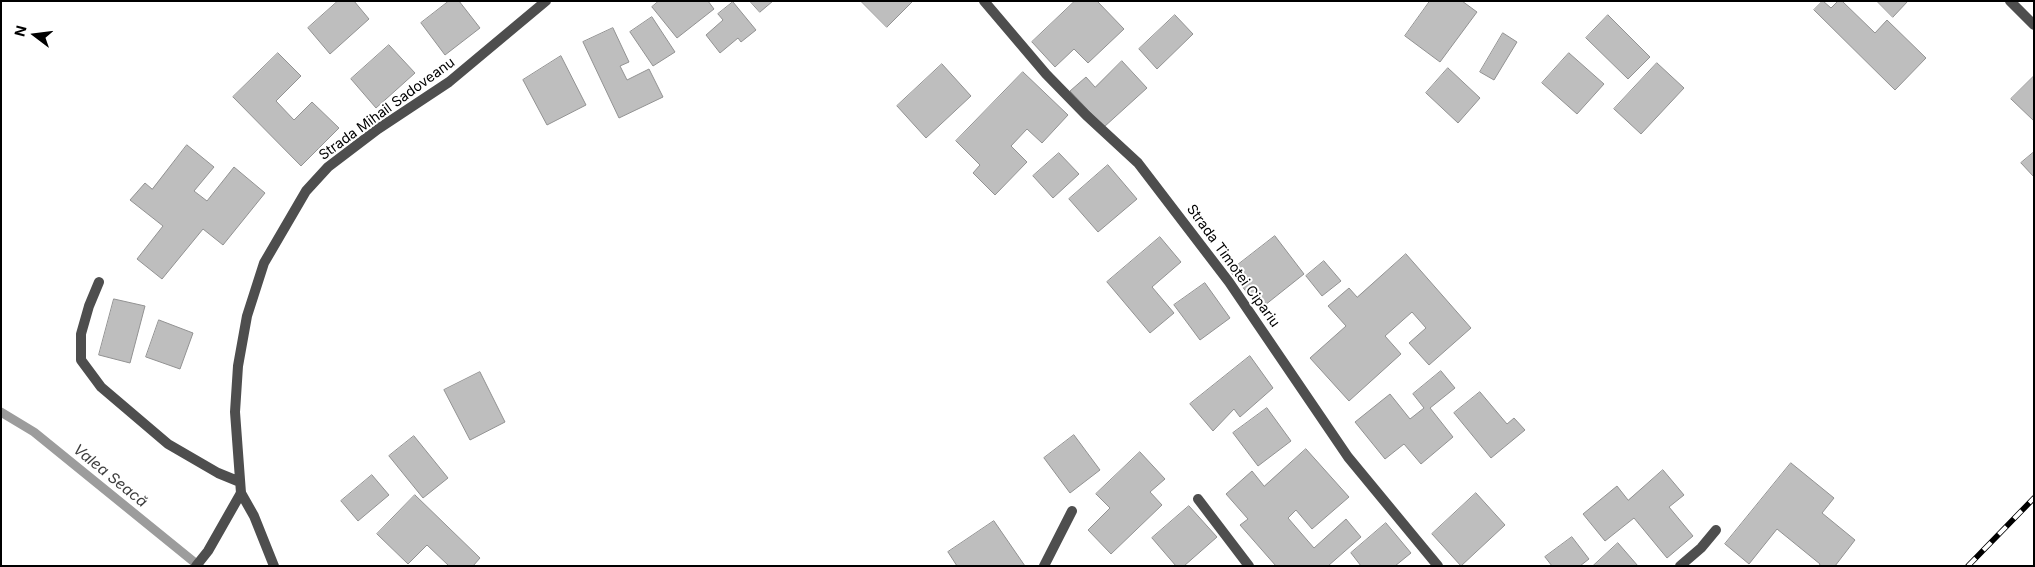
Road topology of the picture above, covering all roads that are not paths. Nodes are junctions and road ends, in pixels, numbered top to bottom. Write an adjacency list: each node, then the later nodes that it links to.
1 (546, 1): 6 (street, Strada Mihail Sadoveanu)
2 (984, 1): 14 (street, Strada Timotei Cipariu)
3 (2010, 1): 4 (street)
4 (2034, 25)
5 (99, 282): 6 (street)
6 (241, 488): 10 (street); 11 (street)
7 (1198, 499): 13 (street)
8 (1072, 511): 12 (street)
9 (1716, 530): 15 (street)
10 (196, 566)
11 (274, 566)
12 (1044, 566)
13 (1249, 566)
14 (1438, 566)
15 (1680, 566)

